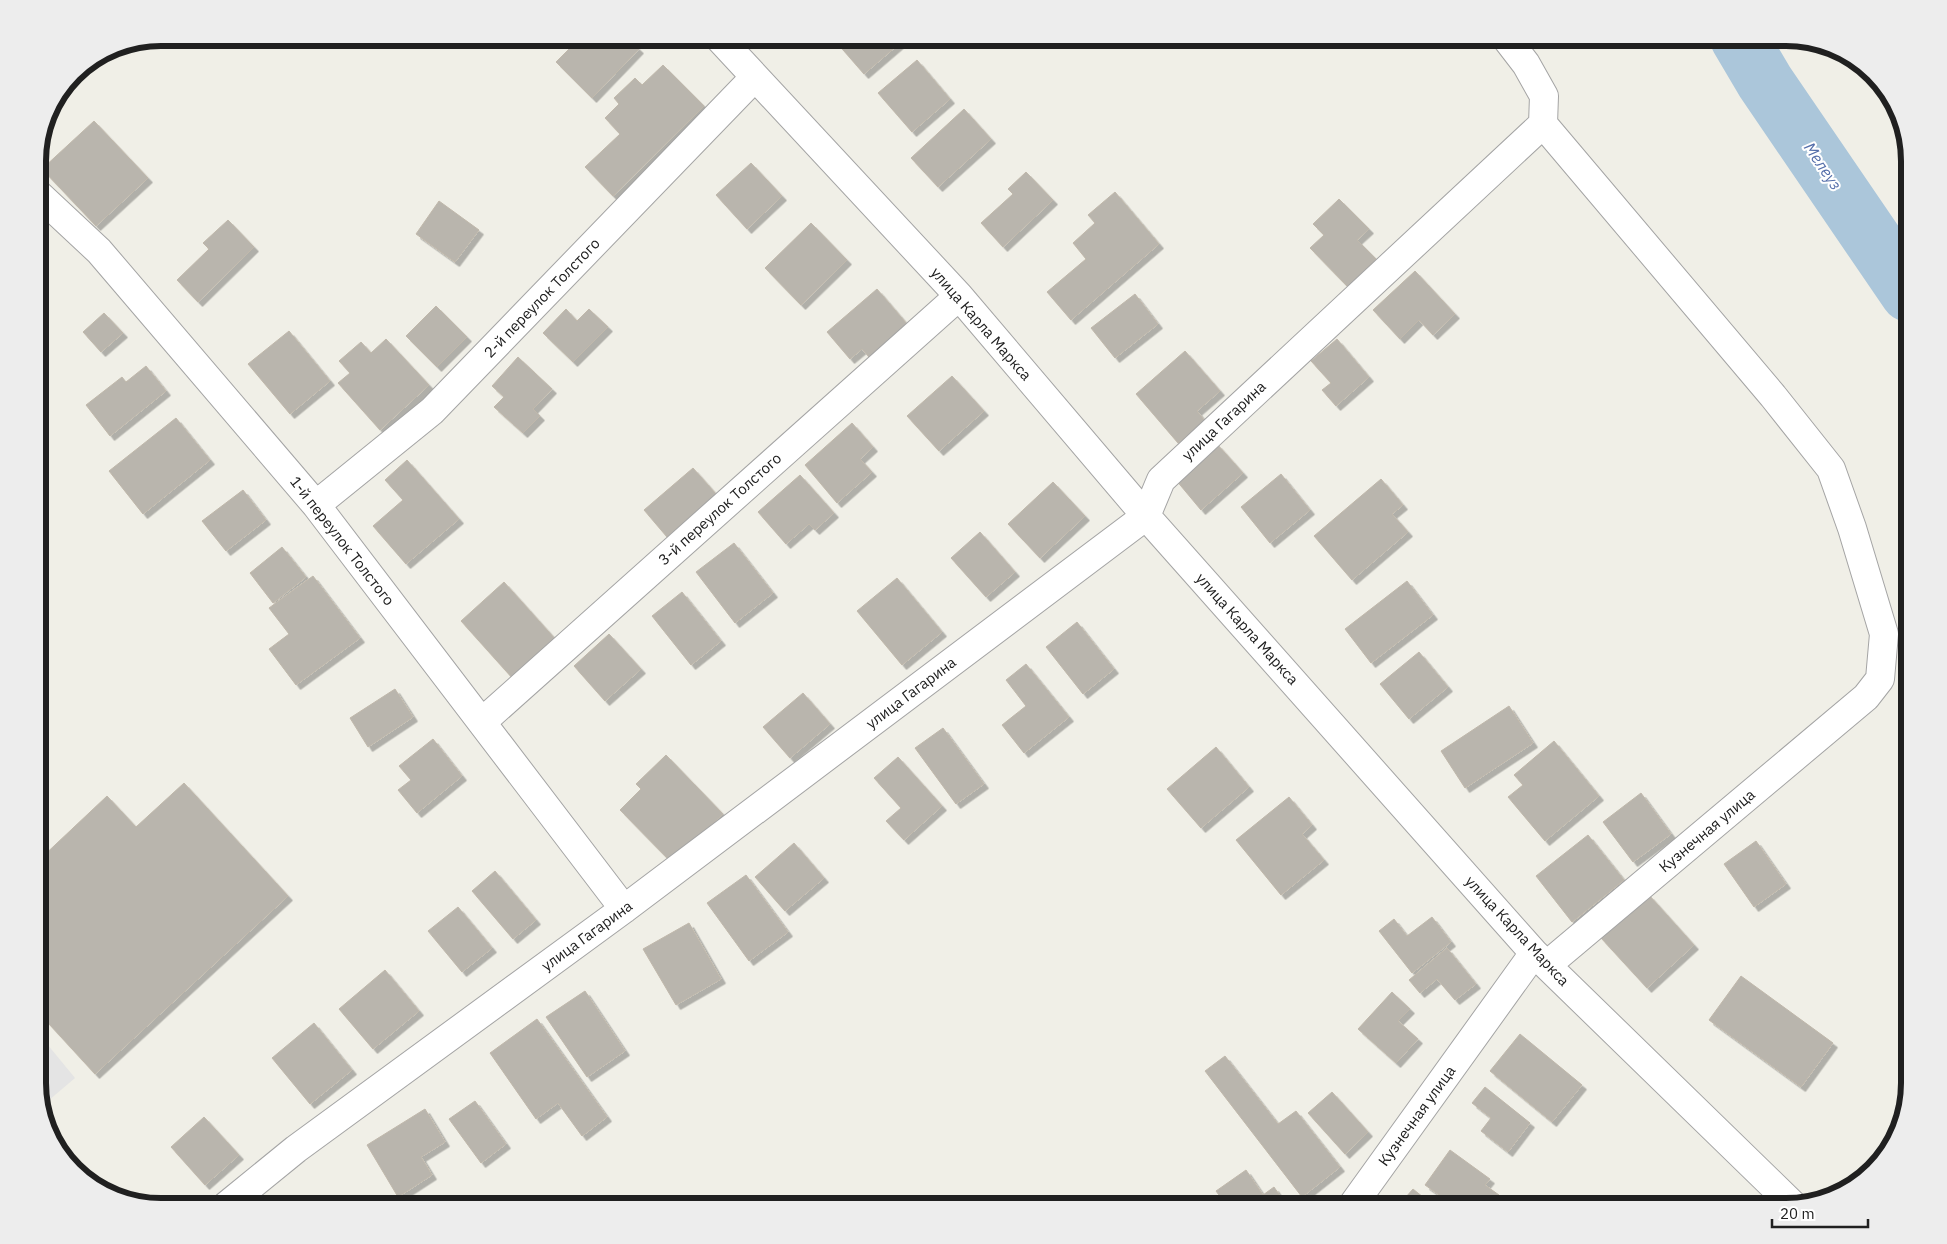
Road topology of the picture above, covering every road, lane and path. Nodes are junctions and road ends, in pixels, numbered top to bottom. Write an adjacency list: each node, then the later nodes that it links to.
1 (726, 46): 3 (street, улица Карла Маркса)
2 (1512, 46): 4 (street)
3 (755, 77): 6 (street, улица Карла Маркса); 7 (street, 2-й переулок Толстого)
4 (1543, 124): 8 (street, улица Гагарина); 11 (street, Кузнечная улица)
5 (46, 201): 7 (street, 1-й переулок Толстого)
6 (958, 296): 8 (street, улица Карла Маркса); 9 (street, 3-й переулок Толстого)
7 (316, 505): 9 (street, 1-й переулок Толстого)
8 (1146, 516): 10 (street, улица Гагарина); 11 (street, улица Карла Маркса)
9 (482, 722): 10 (street, 1-й переулок Толстого)
10 (624, 909): 13 (street, улица Гагарина)
11 (1541, 959): 12 (street, улица Карла Маркса); 14 (street, Кузнечная улица)
12 (1772, 1195)
13 (236, 1198)
14 (1358, 1198)

